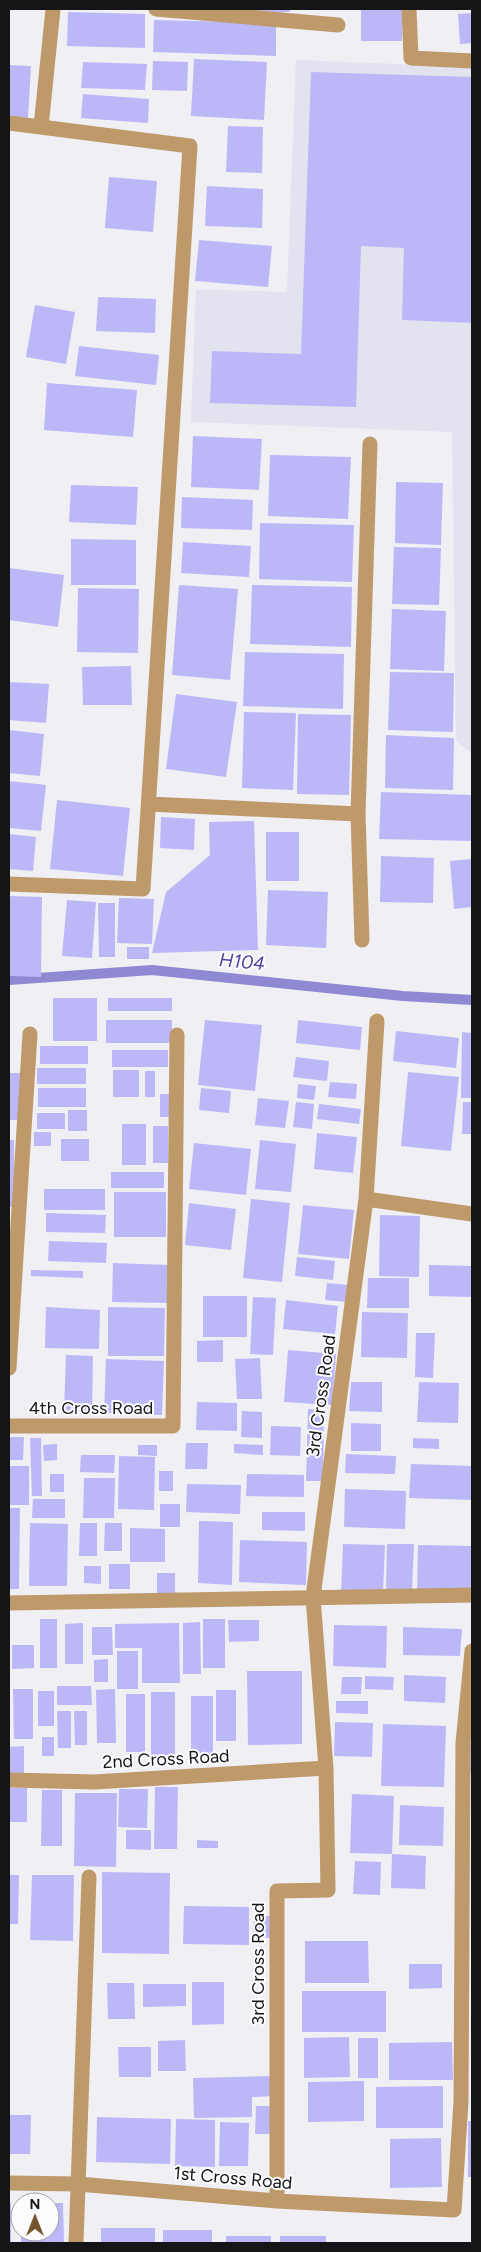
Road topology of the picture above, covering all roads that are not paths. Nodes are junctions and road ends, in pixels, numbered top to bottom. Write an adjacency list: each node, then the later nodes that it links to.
1 (53, 9): 7 (street)
2 (156, 9): 4 (street)
3 (409, 9): 5 (street)
4 (338, 25)
5 (472, 61)
6 (9, 123): 7 (street)
7 (41, 127): 9 (street)
8 (370, 444): 10 (street)
9 (149, 804): 10 (street); 11 (street)
10 (358, 814): 12 (street)
11 (9, 884)
12 (362, 940)
13 (377, 1021): 16 (street, 3rd Cross Road)
14 (30, 1034): 18 (street)
15 (177, 1035): 19 (street, 4th Cross Road)
16 (366, 1199): 17 (street); 21 (street, 3rd Cross Road)
17 (472, 1214)
18 (9, 1368)
19 (9, 1426)
20 (472, 1595): 21 (street)
21 (313, 1597): 22 (street); 24 (street, 3rd Cross Road)
22 (9, 1603)
23 (472, 1651): 27 (street)
24 (326, 1768): 25 (street, 2nd Cross Road); 30 (street, 3rd Cross Road)
25 (9, 1780)
26 (89, 1877): 29 (street)
27 (467, 2102): 30 (street, 1st Cross Road)
28 (9, 2183): 29 (street, 1st Cross Road)
29 (78, 2184): 30 (street, 1st Cross Road); 31 (street)
30 (277, 2201)
31 (76, 2243)

